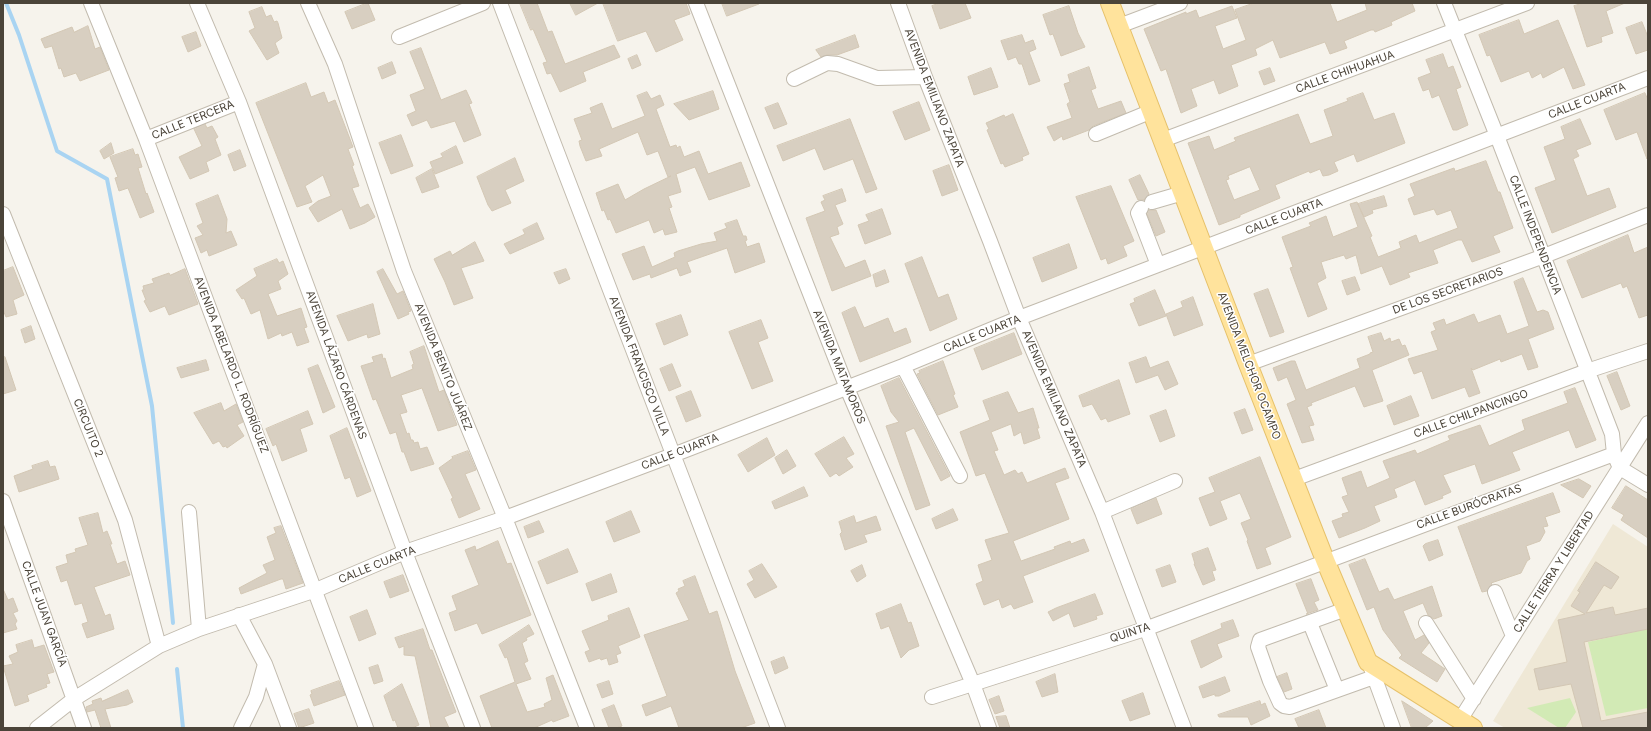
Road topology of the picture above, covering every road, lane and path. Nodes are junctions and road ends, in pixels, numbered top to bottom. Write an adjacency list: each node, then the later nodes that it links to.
1 (91, 3): 22 (street, AVENIDA ABELARDO L. RODRÍGUEZ)
2 (197, 3): 18 (street, AVENIDA LÁZARO CÁRDENAS)
3 (308, 3): 48 (street, AVENIDA BENITO JUÁREZ)
4 (483, 3): 14 (street)
5 (500, 3): 39 (street, AVENIDA FRANCISCO VILLA)
6 (696, 3): 36 (street, AVENIDA MATAMOROS)
7 (898, 3): 15 (street, AVENIDA EMILIANO ZAPATA)
8 (1110, 3): 12 (main road, AVENIDA MELCHOR OCAMPO)
9 (1180, 3): 12 (street)
10 (1444, 3): 13 (street, CALLE INDEPENDENCIA)
11 (1527, 3): 13 (street, CALLE CHIHUAHUA)
12 (1119, 26): 19 (main road, AVENIDA MELCHOR OCAMPO)
13 (1455, 32): 21 (street, CALLE INDEPENDENCIA); 23 (street, CALLE CHIHUAHUA)
14 (399, 37)
15 (925, 77): 17 (street); 31 (street, AVENIDA EMILIANO ZAPATA)
16 (1648, 78): 21 (street, CALLE CUARTA)
17 (794, 79)
18 (239, 102): 22 (street, CALLE TERCERA); 49 (street, AVENIDA LÁZARO CÁRDENAS)
19 (1152, 111): 20 (street); 23 (main road, AVENIDA MELCHOR OCAMPO)
20 (1096, 134)
21 (1498, 136): 28 (street, CALLE CUARTA); 29 (street, CALLE INDEPENDENCIA)
22 (146, 139): 51 (street, AVENIDA ABELARDO L. RODRÍGUEZ)
23 (1163, 140): 24 (main road, AVENIDA MELCHOR OCAMPO)
24 (1183, 193): 28 (main road, AVENIDA MELCHOR OCAMPO); 30 (street)
25 (3, 214): 27 (street, CIRCUITO 2)
26 (1648, 215): 29 (street, DE LOS SECRETARIOS)
27 (6, 232): 60 (street, CIRCUITO 2)
28 (1203, 247): 30 (street, CALLE CUARTA); 33 (main road, AVENIDA MELCHOR OCAMPO)
29 (1544, 256): 33 (street, DE LOS SECRETARIOS); 35 (street, CALLE INDEPENDENCIA)
30 (1158, 266): 31 (street, CALLE CUARTA)
31 (1019, 318): 34 (street, CALLE CUARTA); 47 (street, AVENIDA EMILIANO ZAPATA)
32 (1648, 351): 35 (street, CALLE CHILPANCINGO)
33 (1248, 364): 42 (main road, AVENIDA MELCHOR OCAMPO)
34 (903, 366): 36 (street, CALLE CUARTA); 41 (street)
35 (1587, 372): 38 (street, CALLE INDEPENDENCIA); 42 (street, CALLE CHILPANCINGO)
36 (847, 388): 39 (street, CALLE CUARTA); 63 (street, AVENIDA MATAMOROS)
37 (1648, 423): 40 (street, CALLE TIERRA Y LIBERTAD)
38 (1614, 454): 40 (street, CALLE INDEPENDENCIA); 50 (street, CALLE BURÓCRATAS)
39 (673, 455): 48 (street, CALLE CUARTA); 76 (street, AVENIDA FRANCISCO VILLA)
40 (1620, 468): 44 (street); 59 (street, CALLE TIERRA Y LIBERTAD)
41 (960, 476)
42 (1294, 479): 50 (main road, AVENIDA MELCHOR OCAMPO)
43 (1175, 481): 47 (street)
44 (1648, 485)
45 (3, 501): 66 (street, CALLE JUAN GARCÍA)
46 (189, 512): 57 (street)
47 (1102, 512): 58 (street, AVENIDA EMILIANO ZAPATA)
48 (505, 518): 49 (street, CALLE CUARTA); 75 (street, AVENIDA BENITO JUÁREZ)
49 (405, 552): 51 (street, CALLE CUARTA); 74 (street, AVENIDA LÁZARO CÁRDENAS)
50 (1325, 560): 53 (main road, AVENIDA MELCHOR OCAMPO); 58 (street, QUINTA)
51 (316, 590): 54 (street, CALLE CUARTA); 73 (street, AVENIDA ABELARDO L. RODRÍGUEZ)
52 (1495, 592): 59 (street)
53 (1346, 609): 55 (street); 62 (main road, AVENIDA MELCHOR OCAMPO)
54 (240, 615): 57 (street, CALLE CUARTA); 61 (street)
55 (1310, 622): 64 (street); 64 (street)
56 (1426, 623): 67 (street)
57 (199, 629): 60 (street, CALLE CUARTA)
58 (1145, 629): 63 (street, QUINTA); 78 (street, AVENIDA EMILIANO ZAPATA)
59 (1513, 636): 67 (street, CALLE TIERRA Y LIBERTAD)
60 (159, 646): 66 (street, CALLE CUARTA)
61 (265, 664): 71 (street); 72 (street)
62 (1371, 669): 64 (street); 68 (main road); 79 (street, AVENIDA MELCHOR OCAMPO)
63 (973, 684): 65 (street, QUINTA); 77 (street, AVENIDA MATAMOROS)
64 (1337, 690)
65 (932, 697)
66 (74, 699): 69 (street, CALLE CUARTA); 70 (street, CALLE JUAN GARCÍA)
67 (1474, 699): 68 (street, CALLE TIERRA Y LIBERTAD)
68 (1467, 724)
69 (37, 728)
70 (84, 728)
71 (241, 728)
72 (289, 728)
73 (366, 728)
74 (473, 728)
75 (587, 728)
76 (778, 728)
77 (989, 728)
78 (1184, 728)
79 (1393, 728)

